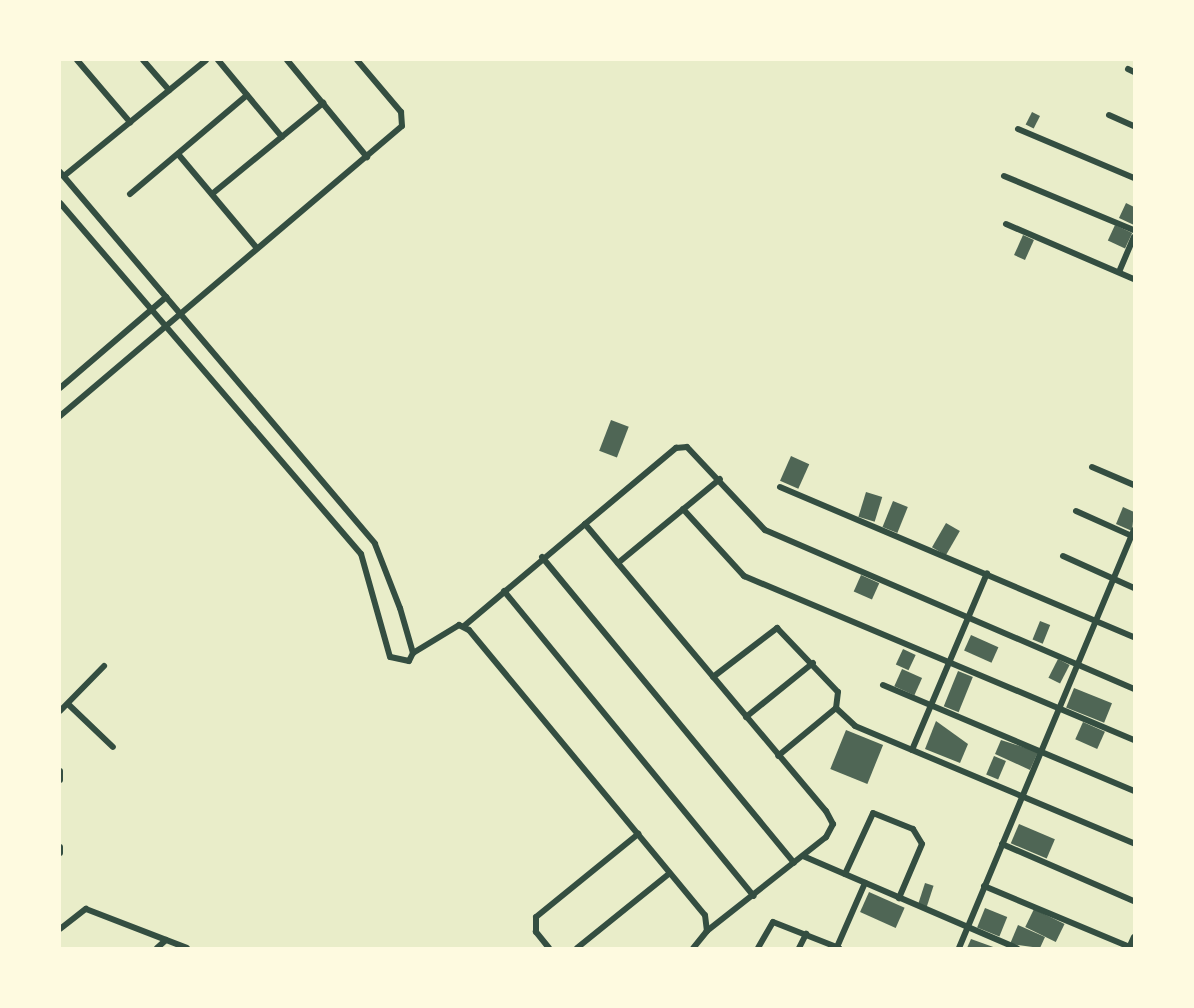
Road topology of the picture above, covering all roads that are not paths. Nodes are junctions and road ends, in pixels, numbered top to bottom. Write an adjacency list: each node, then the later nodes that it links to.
1 (77, 60): 11 (street)
2 (144, 60): 7 (street)
3 (206, 60): 7 (street)
4 (218, 60): 8 (street)
5 (287, 60): 9 (street)
6 (357, 60): 16 (street)
7 (169, 90): 11 (street)
8 (247, 95): 14 (street); 15 (street)
9 (323, 103): 14 (street); 16 (street)
10 (1109, 115): 12 (street)
11 (130, 122): 17 (street)
12 (1135, 126)
13 (1018, 129): 19 (street)
14 (282, 137): 21 (street)
15 (178, 154): 20 (street); 21 (street)
16 (368, 156): 26 (street)
17 (62, 174): 29 (street)
18 (1004, 176): 24 (street)
19 (1135, 178)
20 (130, 194)
21 (212, 194): 26 (street)
22 (60, 203): 30 (street)
23 (1006, 224): 27 (street)
24 (1135, 230)
25 (1135, 237): 27 (street)
26 (257, 248): 31 (street)
27 (1119, 272): 28 (street)
28 (1135, 279)
29 (166, 297): 30 (street); 31 (street)
30 (151, 310): 32 (street); 33 (street)
31 (180, 313): 32 (street); 54 (street)
32 (164, 327): 34 (street); 54 (street)
33 (60, 388)
34 (60, 416)
35 (1092, 467): 37 (street)
36 (720, 478): 39 (street); 41 (street); 50 (street)
37 (1135, 485)
38 (780, 487): 46 (street)
39 (683, 509): 45 (street); 55 (street)
40 (1076, 511): 42 (street)
41 (585, 524): 44 (street); 45 (street)
42 (1134, 534): 47 (street)
43 (1063, 556): 47 (street)
44 (542, 557): 49 (street); 83 (street)
45 (618, 563): 59 (street)
46 (987, 573): 50 (street); 51 (street)
47 (1114, 579): 48 (street); 51 (street)
48 (1135, 588)
49 (503, 591): 52 (street); 88 (street)
50 (968, 618): 55 (street); 57 (street)
51 (1096, 621): 53 (street); 57 (street)
52 (464, 626): 54 (street); 77 (street)
53 (1135, 637)
54 (413, 653)
55 (949, 662): 63 (street); 65 (street)
56 (813, 663): 59 (street); 64 (street); 67 (street)
57 (1078, 664): 61 (street); 65 (street)
58 (104, 666): 62 (street)
59 (713, 677): 67 (street)
60 (883, 685): 63 (street)
61 (1135, 689)
62 (68, 704): 66 (street); 69 (street)
63 (932, 704): 70 (street); 71 (street)
64 (836, 708): 70 (street); 72 (street)
65 (1059, 708): 68 (street); 71 (street)
66 (60, 711)
67 (746, 717): 72 (street)
68 (1135, 740)
69 (113, 747)
70 (912, 750): 76 (street)
71 (1042, 750): 75 (street); 76 (street)
72 (778, 756): 82 (street)
73 (60, 771): 74 (street)
74 (60, 780)
75 (1135, 791)
76 (1023, 796): 78 (street); 79 (street)
77 (638, 834): 84 (street); 99 (street)
78 (1135, 843)
79 (1002, 844): 87 (street); 90 (street)
80 (60, 847): 81 (street)
81 (60, 853)
82 (803, 856): 83 (street); 85 (street)
83 (794, 863): 88 (street)
84 (670, 873): 93 (street); 100 (street)
85 (845, 874): 86 (street); 89 (street)
86 (865, 883): 89 (street); 104 (street)
87 (985, 886): 91 (street); 107 (street)
88 (754, 896): 93 (street)
89 (899, 898): 91 (street)
90 (1135, 901)
91 (967, 927): 105 (street); 106 (street)
92 (60, 929): 96 (street)
93 (707, 931): 101 (street)
94 (806, 934): 102 (street); 103 (street); 104 (street)
95 (1135, 937): 107 (street)
96 (166, 940): 97 (street); 98 (street)
97 (157, 948)
98 (187, 948)
99 (549, 948)
100 (578, 948)
101 (693, 948)
102 (758, 948)
103 (799, 948)
104 (838, 948)
105 (958, 948)
106 (1017, 948)
107 (1130, 948)

